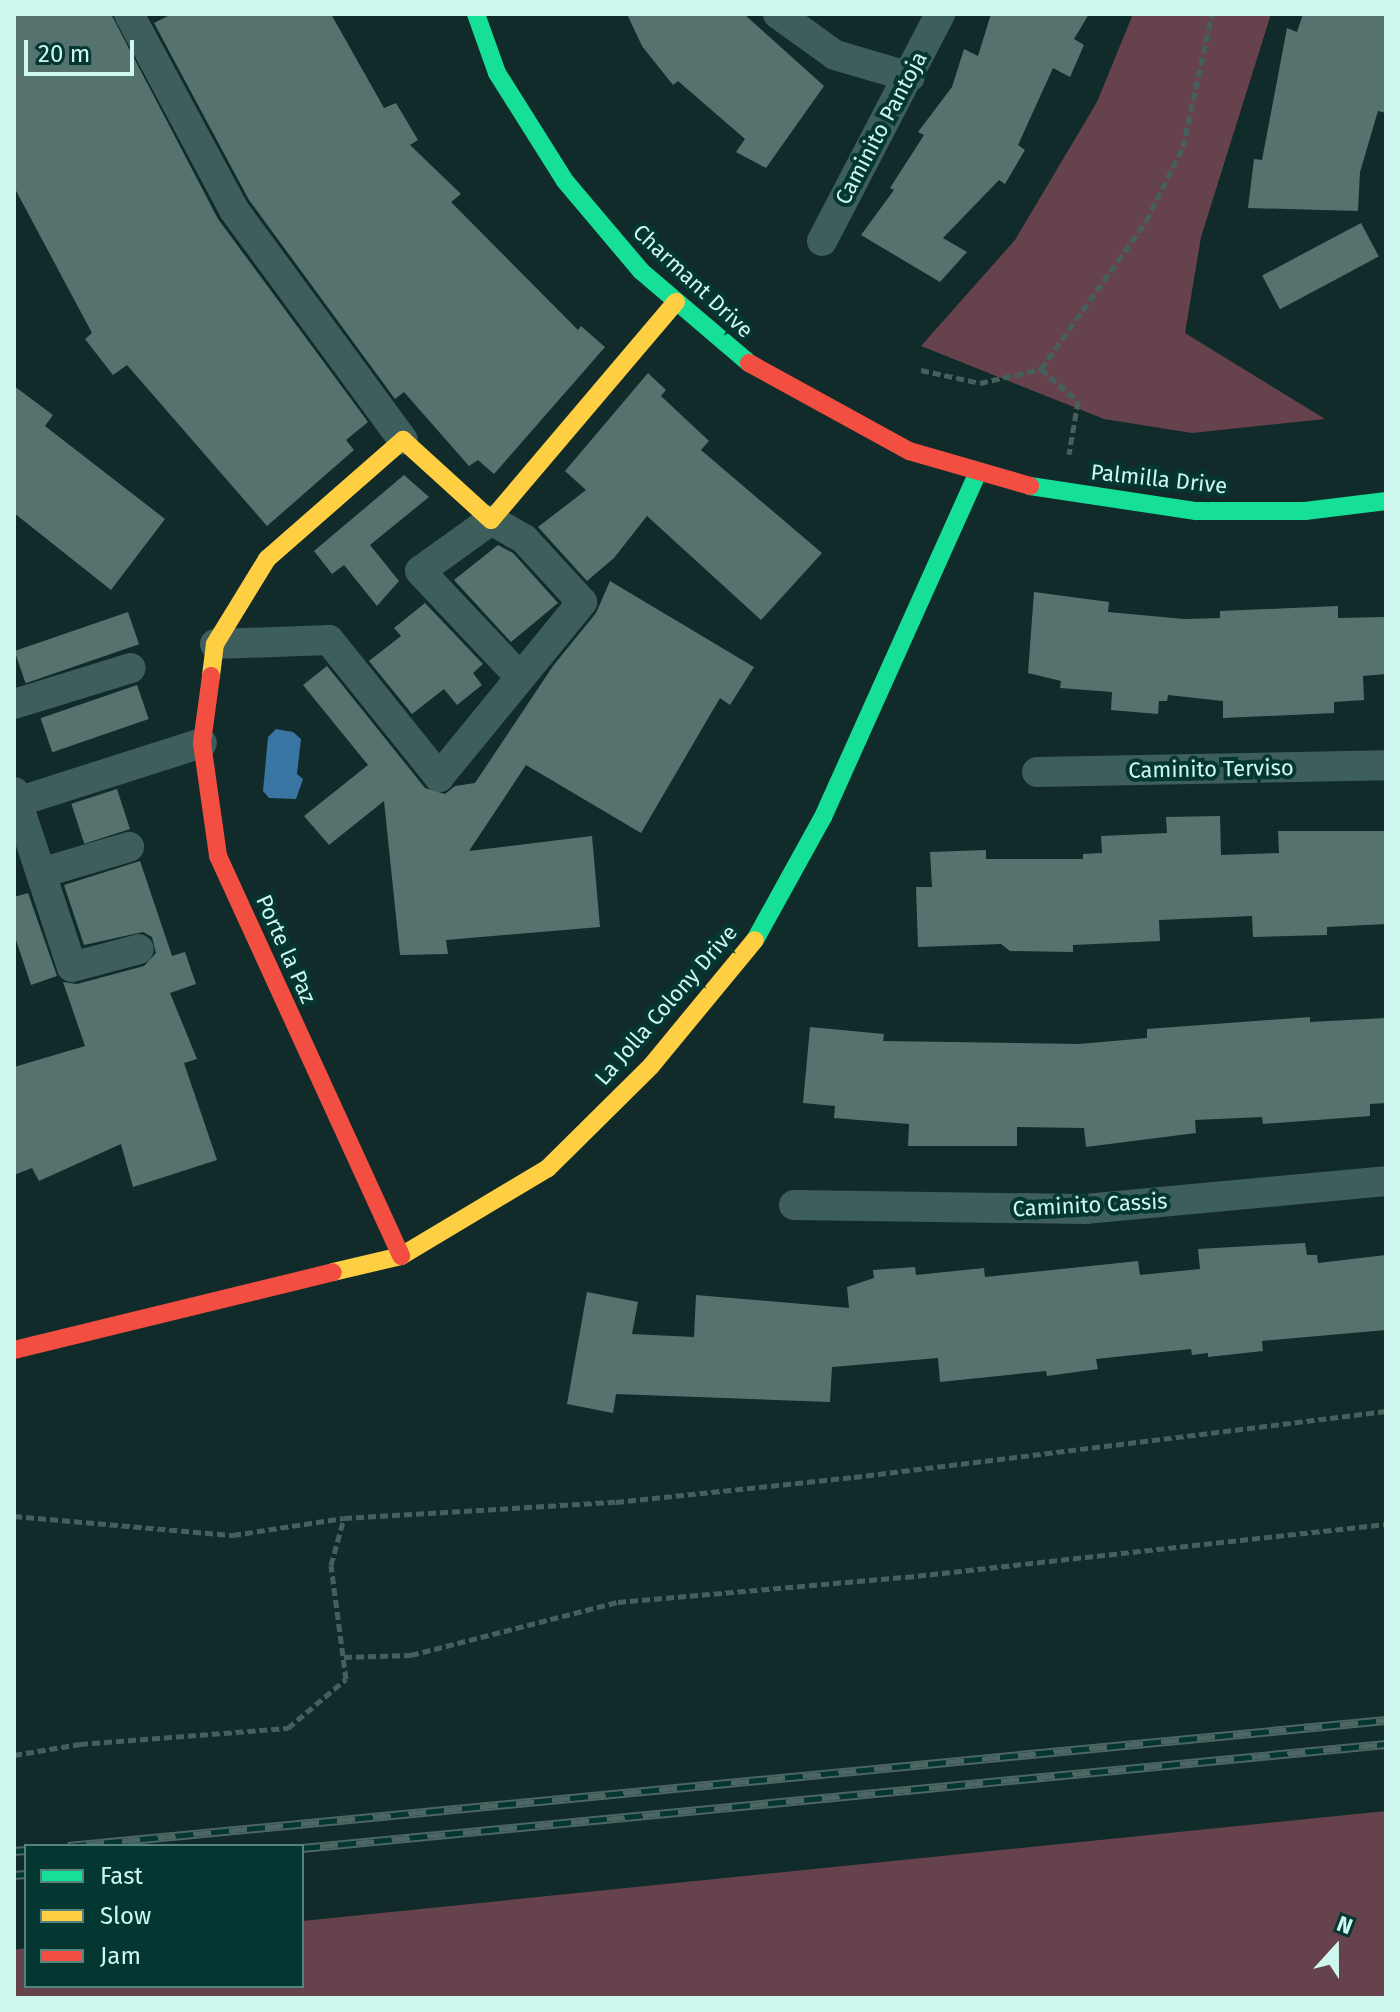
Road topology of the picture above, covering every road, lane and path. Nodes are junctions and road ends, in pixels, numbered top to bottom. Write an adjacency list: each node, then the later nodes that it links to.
1 (129, 14): 11 (street)
2 (476, 14): 8 (street, Charmant Drive)
3 (778, 14): 6 (street)
4 (940, 14): 6 (street, Caminito Pantoja)
5 (1212, 14): 9 (path)
6 (910, 77): 7 (street, Caminito Pantoja)
7 (822, 241)
8 (676, 302): 12 (street, Charmant Drive); 15 (street)
9 (1041, 369): 10 (path); 13 (path)
10 (921, 370)
11 (403, 440): 15 (street); 16 (street)
12 (978, 472): 13 (street, Palmilla Drive); 29 (street, La Jolla Colony Drive)
13 (1063, 493): 14 (street, Palmilla Drive)
14 (1386, 501)
15 (491, 520): 18 (street); 18 (street)
16 (215, 644): 18 (street); 20 (street, Porte la Paz)
17 (131, 668): 19 (street)
18 (520, 677)
19 (14, 704)
20 (202, 743): 23 (street); 29 (street, Porte la Paz)
21 (1386, 765): 22 (street, Caminito Terviso)
22 (1037, 772)
23 (16, 797): 25 (street)
24 (129, 847): 25 (street)
25 (41, 873): 26 (street)
26 (139, 949)
27 (1386, 1181): 28 (street, Caminito Cassis)
28 (794, 1205)
29 (401, 1256): 30 (street, La Jolla Colony Drive)
30 (14, 1350)
31 (1386, 1411): 33 (path)
32 (14, 1516): 33 (path)
33 (344, 1518): 35 (path)
34 (1386, 1524): 35 (path)
35 (344, 1657): 36 (path)
36 (14, 1755)

